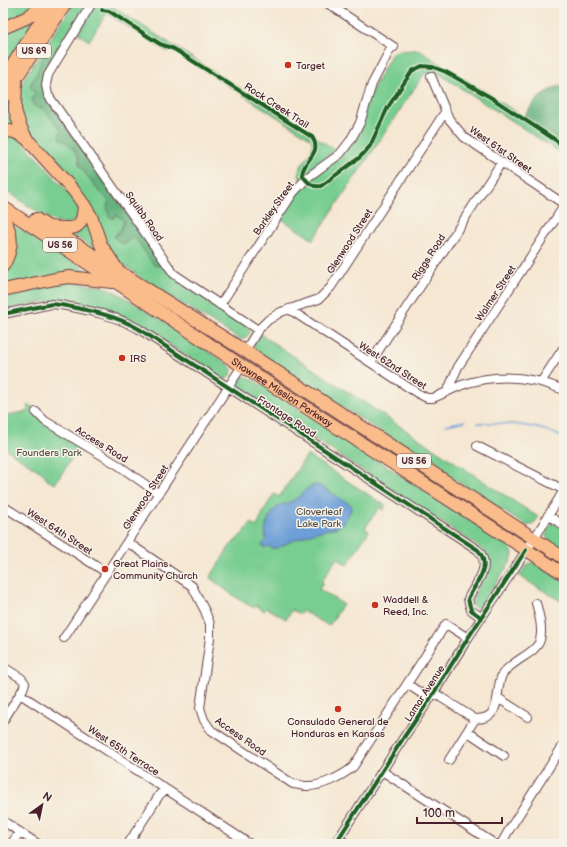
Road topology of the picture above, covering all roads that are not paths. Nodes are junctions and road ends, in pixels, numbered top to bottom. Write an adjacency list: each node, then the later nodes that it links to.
1 (47, 3): 6 (highway)
2 (52, 3): 9 (highway)
3 (66, 3): 8 (highway, US 69)
4 (92, 3): 24 (street, Squibb Road)
5 (327, 3): 24 (street, Barkley Street)
6 (3, 28)
7 (431, 76): 11 (street, West 61st Street)
8 (16, 79): 10 (highway, US 69); 13 (highway)
9 (3, 80)
10 (3, 98)
11 (445, 112): 14 (street, West 61st Street); 25 (street, Glenwood Street)
12 (3, 130): 13 (highway)
13 (26, 138): 17 (highway)
14 (501, 163): 16 (street, West 61st Street); 31 (street, Riggs Road)
15 (3, 198): 20 (highway, Shawnee Mission Parkway / US 56)
16 (564, 205): 37 (street, Walmer Street)
17 (84, 206): 20 (highway); 22 (highway)
18 (3, 207): 22 (highway, Shawnee Mission Parkway / US 56)
19 (3, 218): 21 (highway)
20 (47, 227): 22 (highway, Shawnee Mission Parkway / US 56)
21 (3, 266)
22 (119, 279): 23 (highway); 29 (highway, Shawnee Mission Parkway / US 56); 30 (highway, Shawnee Mission Parkway / US 56)
23 (3, 290)
24 (220, 305): 27 (street)
25 (290, 309): 27 (street, Glenwood Street); 31 (street, West 62nd Street)
26 (3, 314): 35 (street, Frontage Road)
27 (258, 330): 29 (street, Glenwood Street)
28 (564, 347): 34 (street)
29 (245, 351): 30 (highway); 32 (highway, Shawnee Mission Parkway / US 56)
30 (224, 354): 33 (highway, Shawnee Mission Parkway / US 56)
31 (371, 362): 37 (street, West 62nd Street)
32 (262, 363): 33 (highway); 45 (highway, Shawnee Mission Parkway / US 56)
33 (242, 366): 35 (street, Glenwood Street); 47 (highway, Shawnee Mission Parkway / US 56)
34 (541, 382): 36 (street, West 62nd Street); 37 (street, West 62nd Street)
35 (229, 387): 41 (street, Glenwood Street); 52 (street, Frontage Road)
36 (564, 390)
37 (447, 392)
38 (36, 412): 41 (street, Access Road)
39 (477, 446): 40 (street)
40 (564, 490): 43 (street, Lamar Avenue)
41 (158, 494): 46 (street, Glenwood Street)
42 (3, 506): 49 (street, West 64th Street)
43 (548, 515): 44 (street); 45 (street, Lamar Avenue)
44 (564, 526)
45 (534, 539): 47 (street, Lamar Avenue); 48 (highway, Shawnee Mission Parkway / US 56)
46 (127, 542): 49 (street, Glenwood Street); 56 (street, Access Road)
47 (526, 550): 50 (highway, Shawnee Mission Parkway / US 56); 52 (street, Lamar Avenue)
48 (564, 558)
49 (107, 574): 53 (street, Glenwood Street)
50 (564, 574)
51 (536, 604): 59 (street)
52 (482, 618): 54 (street, Lamar Avenue)
53 (64, 638)
54 (468, 638): 56 (street, Access Road); 58 (street, Lamar Avenue)
55 (3, 666): 57 (street)
56 (407, 684): 58 (street)
57 (20, 694): 62 (street); 68 (street, West 65th Terrace)
58 (432, 696): 61 (street); 67 (street, Lamar Avenue)
59 (498, 698): 60 (street); 61 (street)
60 (528, 717)
61 (475, 719): 63 (street)
62 (3, 721)
63 (468, 732): 65 (street); 66 (street)
64 (564, 744): 78 (street)
65 (504, 756)
66 (449, 760)
67 (382, 771): 71 (street, Lamar Avenue); 77 (street)
68 (167, 790): 74 (street); 75 (street, West 65th Terrace)
69 (3, 821): 70 (street)
70 (20, 832): 72 (street); 73 (street)
71 (336, 841): 76 (street)
72 (11, 844)
73 (38, 844)
74 (128, 844)
75 (250, 844)
76 (347, 844)
77 (495, 844)
78 (501, 844)

